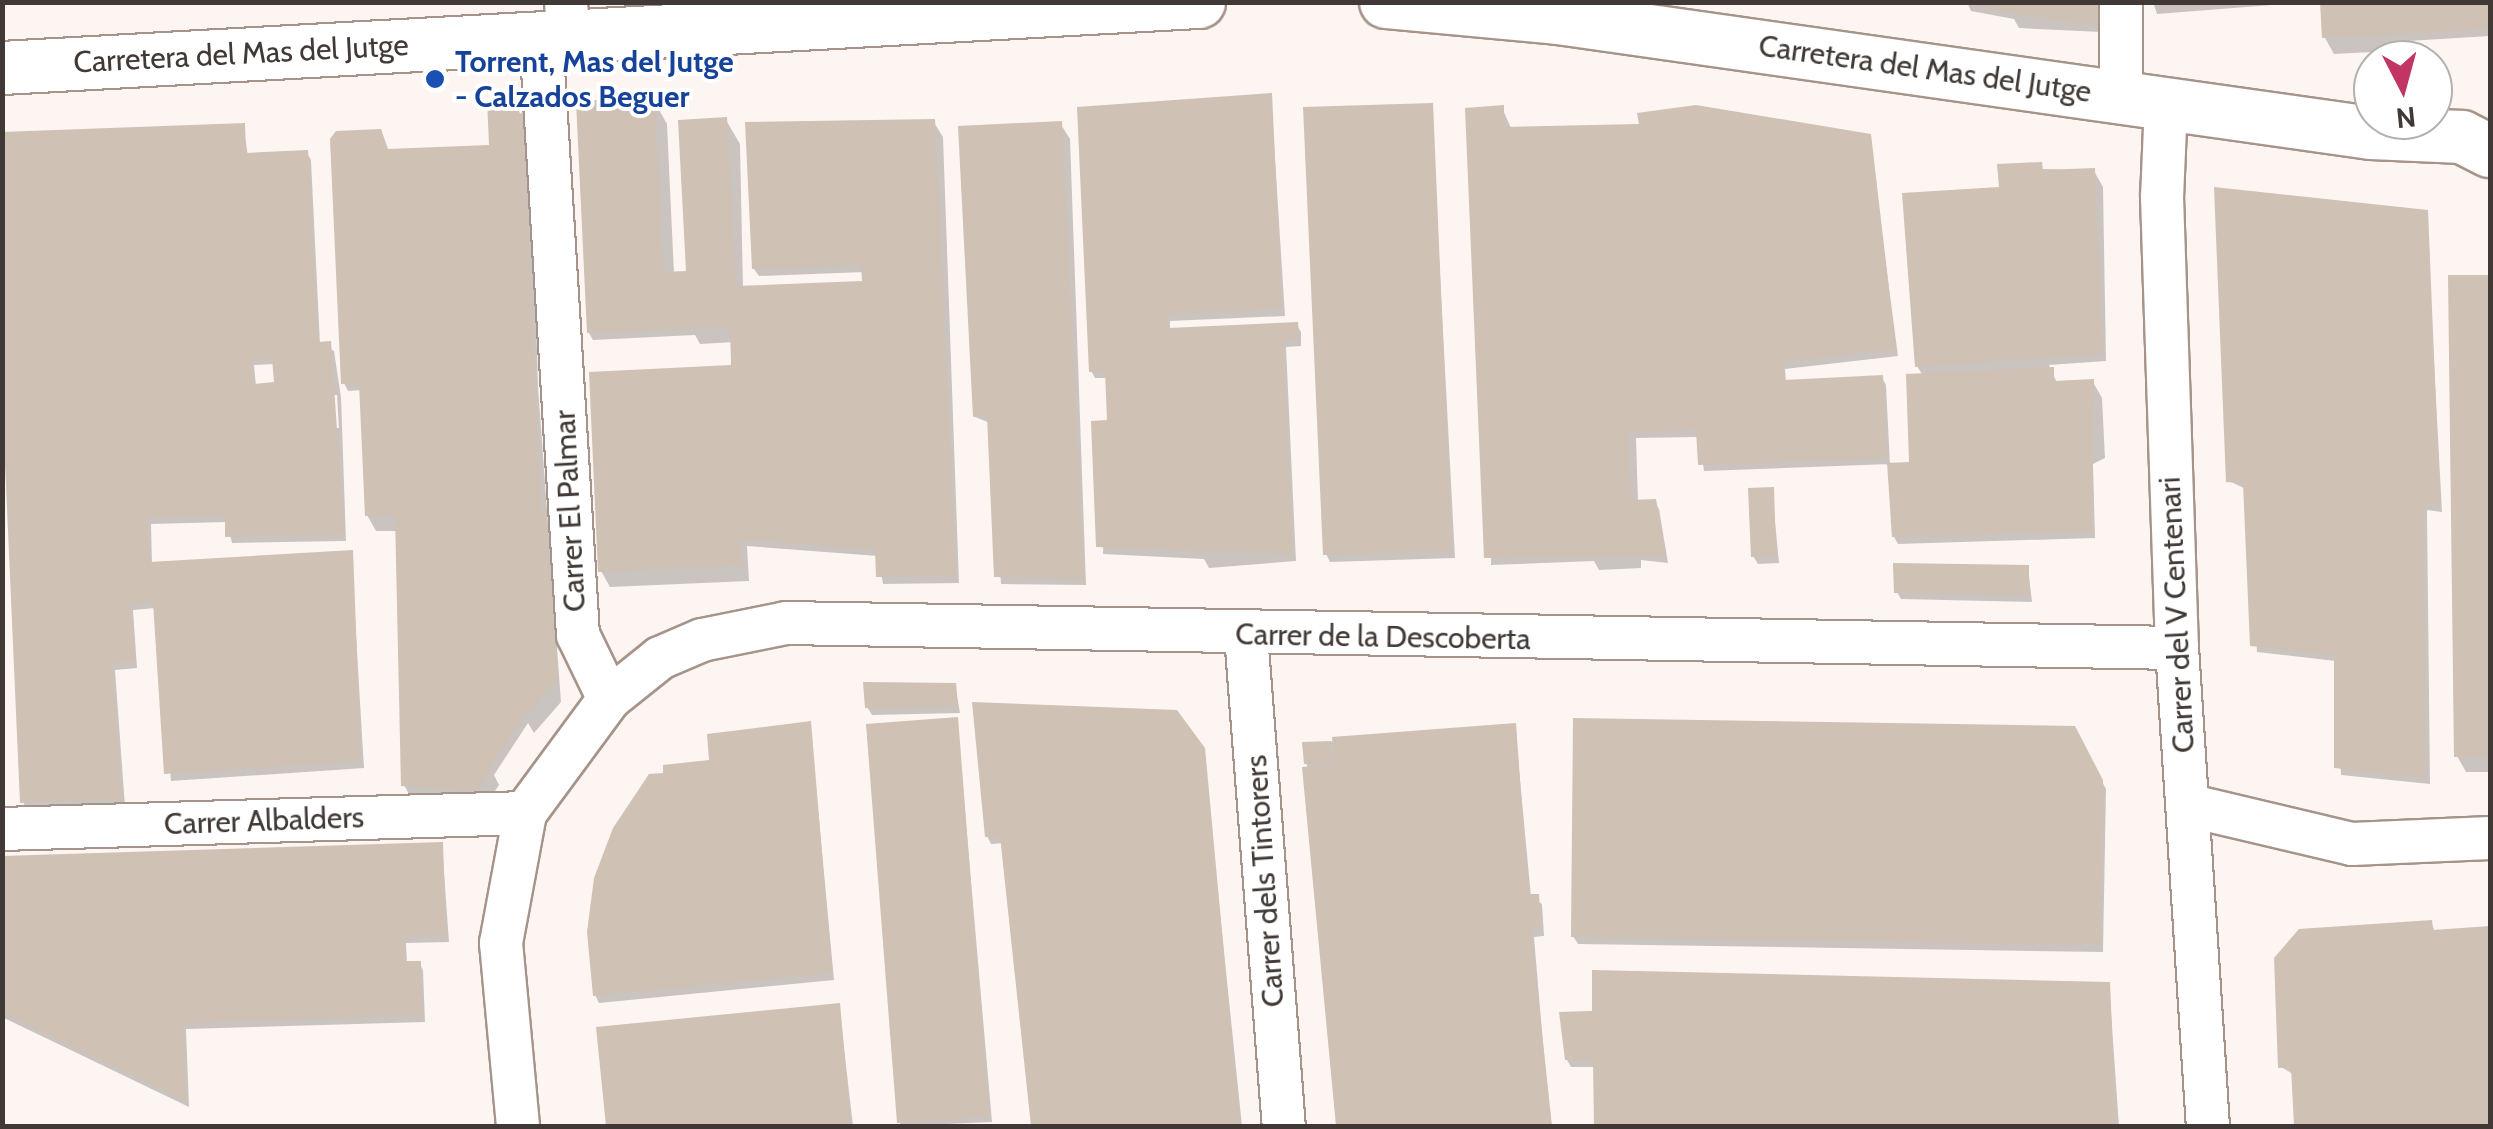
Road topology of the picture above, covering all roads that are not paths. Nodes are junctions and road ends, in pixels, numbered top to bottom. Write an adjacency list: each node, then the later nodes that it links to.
1 (1200, 2): 4 (street, Carretera del Mas del Jutge)
2 (1386, 2): 6 (street, Carretera del Mas del Jutge)
3 (2121, 2): 6 (street, Carrer del V Centenari)
4 (558, 25): 5 (street, Carretera del Mas del Jutge); 10 (street, Carrer El Palmar)
5 (2, 68)
6 (2143, 100): 7 (street, Carretera del Mas del Jutge); 9 (street, Carrer del V Centenari)
7 (2481, 136)
8 (1246, 635): 9 (street, Carrer de la Descoberta); 10 (street, Carrer de la Descoberta); 16 (street, Carrer dels Tintorers)
9 (2176, 648): 11 (street, Carrer del V Centenari)
10 (610, 699): 12 (street)
11 (2186, 805): 14 (street); 17 (street, Carrer del V Centenari)
12 (525, 812): 13 (street, Carrer Albalders); 15 (street)
13 (2, 830)
14 (2490, 838)
15 (518, 1126)
16 (1284, 1126)
17 (2208, 1126)

